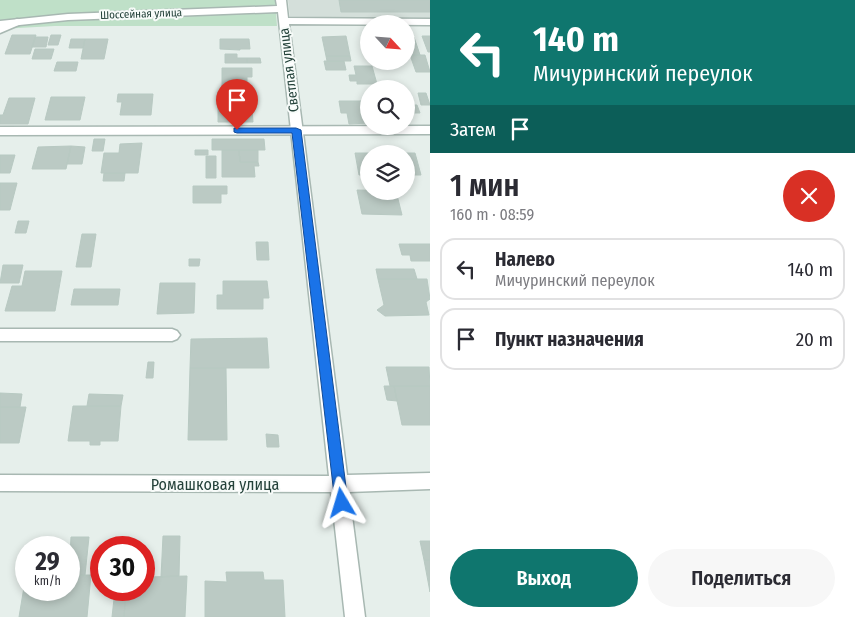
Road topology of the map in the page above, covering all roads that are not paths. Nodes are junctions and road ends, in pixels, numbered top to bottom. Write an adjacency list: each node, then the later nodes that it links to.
1 (282, 10): 2 (street, Шоссейная улица); 3 (street, Шоссейная улица); 6 (street, Светлая улица)
2 (17, 22): 4 (street, Шоссейная улица); 5 (street)
3 (430, 22)
4 (0, 24)
5 (0, 30)
6 (296, 130): 7 (street); 8 (street); 13 (street, Светлая улица)
7 (430, 130)
8 (0, 131)
9 (0, 335): 10 (street)
10 (172, 335)
11 (430, 481): 13 (street, Ромашковая улица)
12 (0, 483): 13 (street, Ромашковая улица)
13 (339, 484): 14 (street, Светлая улица)
14 (355, 617)

